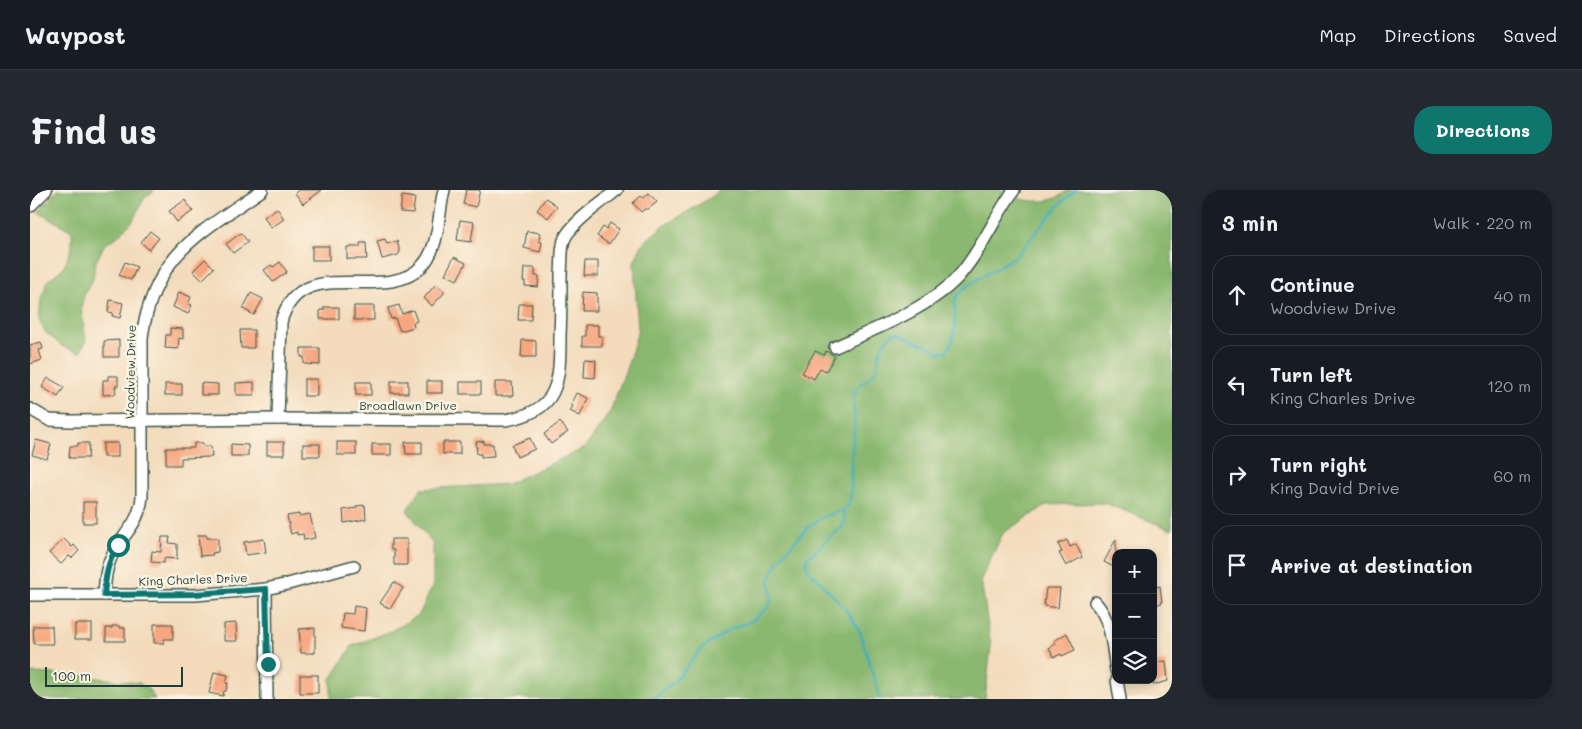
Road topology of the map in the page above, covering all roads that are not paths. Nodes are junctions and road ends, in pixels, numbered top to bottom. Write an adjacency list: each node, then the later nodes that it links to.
1 (46, 190): 6 (street)
2 (262, 190): 10 (street, Woodview Drive)
3 (444, 190): 9 (street)
4 (617, 190): 9 (street, Broadlawn Drive)
5 (1014, 190): 7 (street)
6 (30, 206)
7 (835, 347)
8 (30, 410): 10 (street, Broadlawn Drive)
9 (278, 419): 10 (street, Broadlawn Drive)
10 (142, 421): 14 (street, Woodview Drive)
11 (354, 566): 12 (street, King Charles Drive)
12 (266, 589): 14 (street, King Charles Drive); 18 (street)
13 (30, 595): 14 (street, King Charles Drive)
14 (104, 595)
15 (1095, 602): 16 (street)
16 (1112, 647)
17 (1118, 684): 19 (street)
18 (267, 699)
19 (1120, 699)

